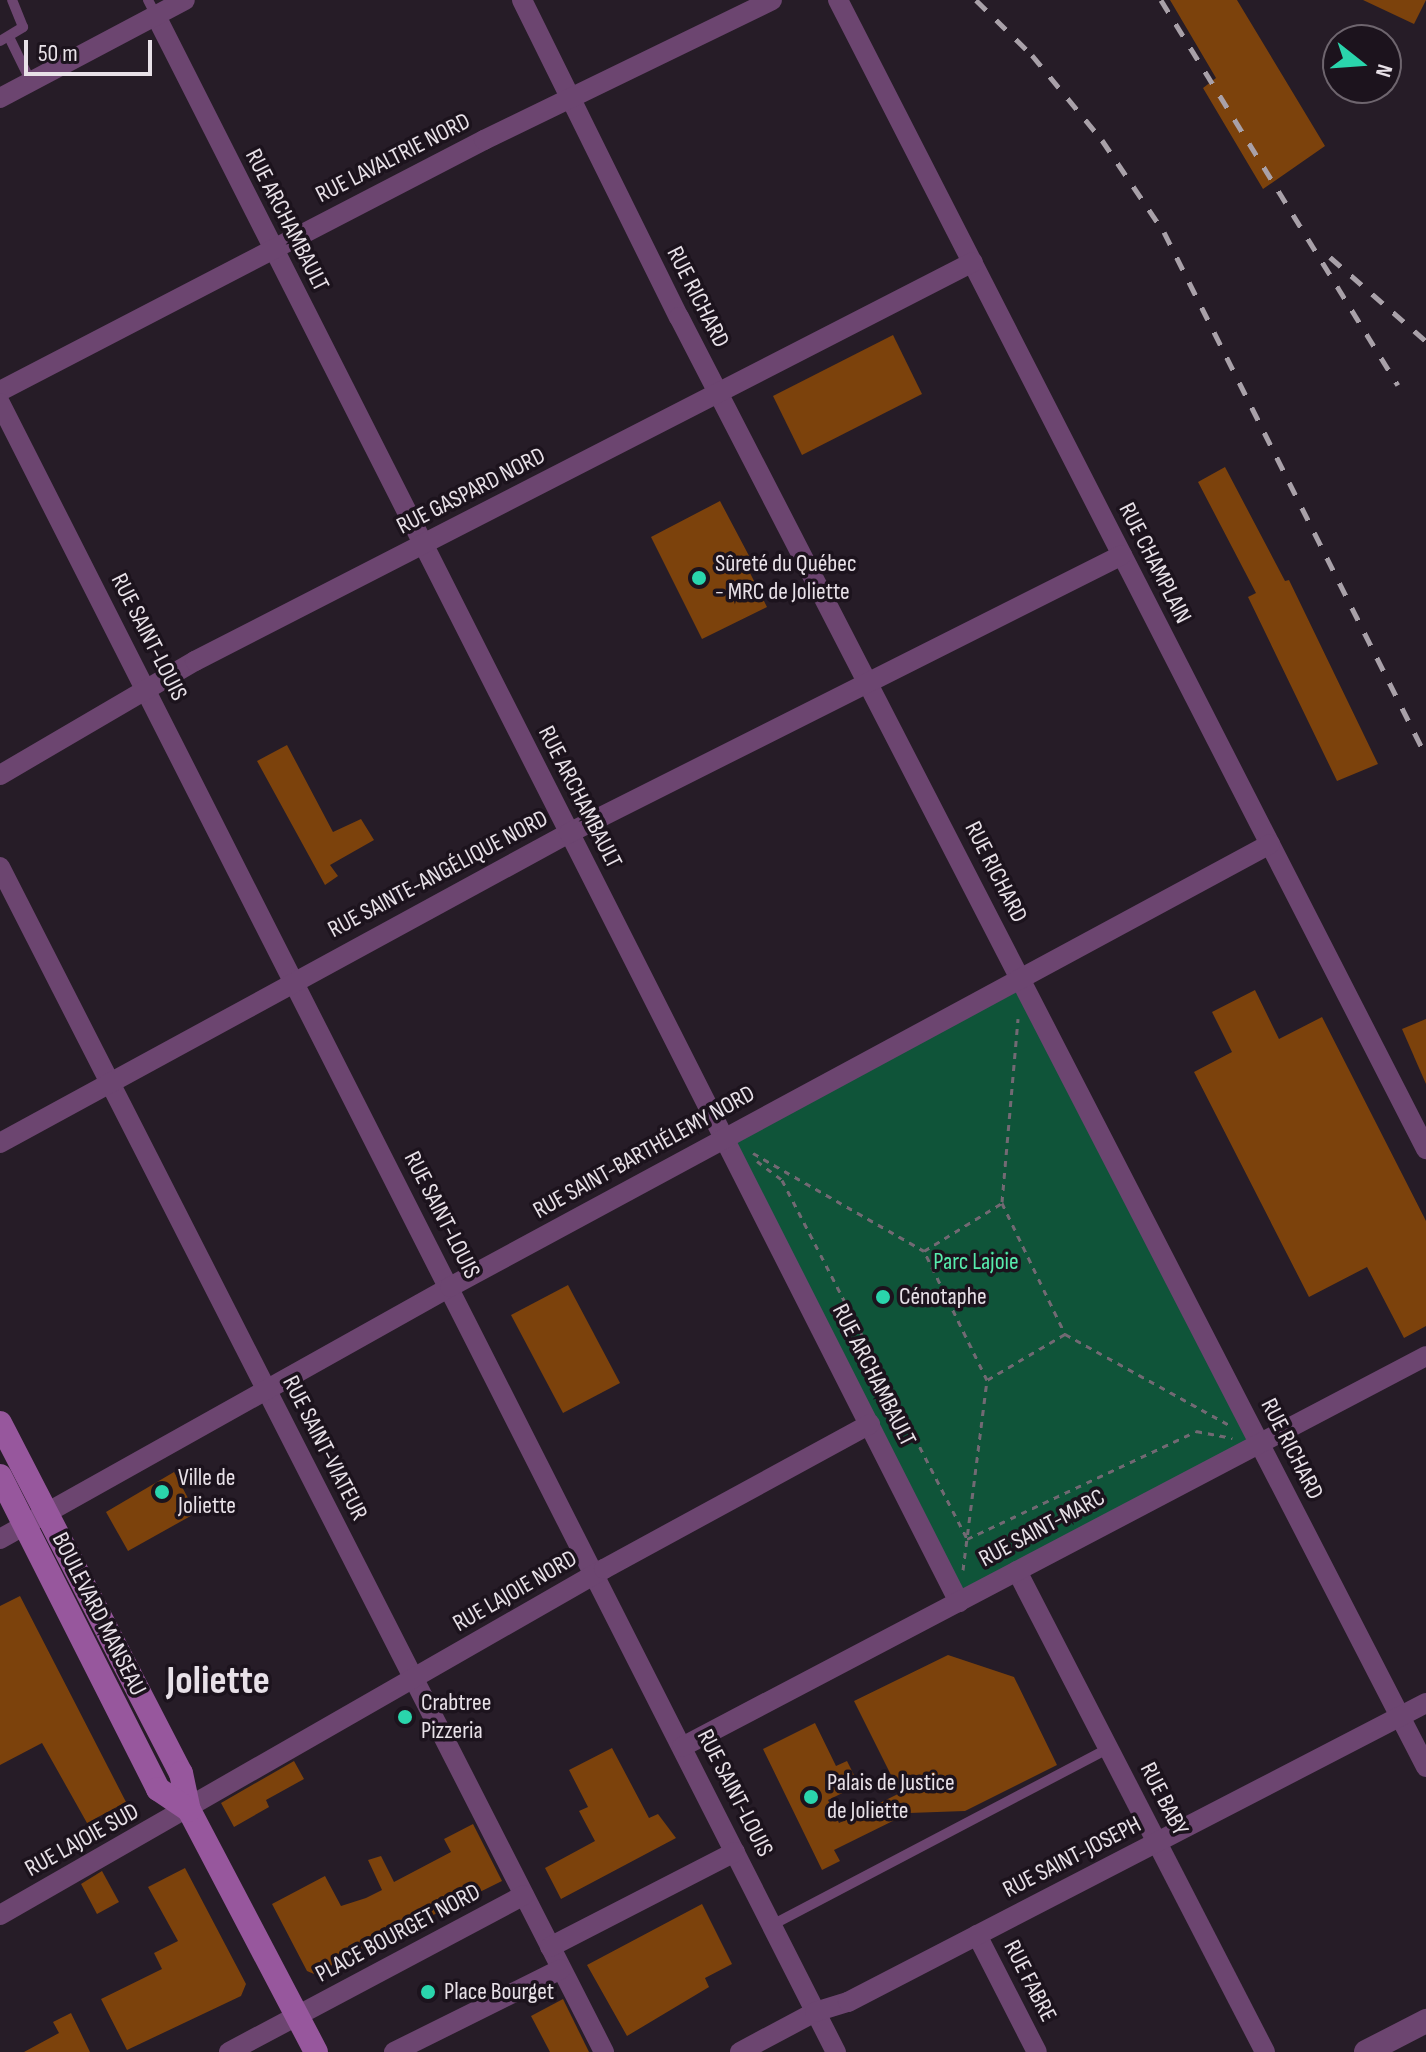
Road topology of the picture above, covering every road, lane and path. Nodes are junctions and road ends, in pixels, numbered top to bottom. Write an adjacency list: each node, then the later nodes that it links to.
1 (12, 0): 7 (lane)
2 (185, 0): 6 (street)
3 (522, 0): 10 (street, RUE RICHARD)
4 (772, 0): 10 (street, RUE LAVALTRIE NORD)
5 (838, 0): 12 (street, RUE CHAMPLAIN)
6 (152, 8): 8 (street); 11 (street, RUE ARCHAMBAULT)
7 (4, 39): 8 (lane)
8 (31, 82): 9 (street)
9 (0, 98)
10 (569, 99): 11 (street, RUE LAVALTRIE NORD); 14 (street, RUE RICHARD)
11 (272, 249): 13 (street, RUE LAVALTRIE NORD); 16 (street, RUE ARCHAMBAULT)
12 (973, 262): 14 (street, RUE GASPARD NORD); 17 (street, RUE CHAMPLAIN)
13 (0, 391)
14 (720, 393): 16 (street, RUE GASPARD NORD); 18 (street, RUE RICHARD)
15 (0, 403): 19 (street, RUE SAINT-LOUIS)
16 (422, 545): 19 (street, RUE GASPARD NORD); 21 (street, RUE ARCHAMBAULT)
17 (1122, 555): 18 (street, RUE SAINTE-ANGÉLIQUE NORD); 22 (street, RUE CHAMPLAIN)
18 (872, 685): 21 (street, RUE SAINTE-ANGÉLIQUE NORD); 24 (street, RUE RICHARD)
19 (146, 688): 20 (street, RUE GASPARD NORD); 25 (street, RUE SAINT-LOUIS)
20 (0, 775)
21 (569, 833): 25 (street, RUE SAINTE-ANGÉLIQUE NORD); 27 (street, RUE ARCHAMBAULT)
22 (1270, 844): 24 (street, RUE SAINT-BARTHÉLEMY NORD); 29 (street, RUE CHAMPLAIN)
23 (0, 867): 26 (street, RUE SAINT-VIATEUR)
24 (1022, 979): 27 (street, RUE SAINT-BARTHÉLEMY NORD); 30 (path); 40 (street, RUE RICHARD)
25 (294, 981): 26 (street, RUE SAINTE-ANGÉLIQUE NORD); 32 (street, RUE SAINT-LOUIS)
26 (109, 1080): 28 (street, RUE SAINTE-ANGÉLIQUE NORD); 36 (street, RUE SAINT-VIATEUR)
27 (726, 1137): 31 (path); 32 (street, RUE SAINT-BARTHÉLEMY NORD); 38 (street, RUE ARCHAMBAULT); 44 (path)
28 (0, 1143)
29 (1426, 1149)
30 (1002, 1203): 31 (path); 33 (path)
31 (924, 1251): 35 (path)
32 (450, 1287): 36 (street, RUE SAINT-BARTHÉLEMY NORD); 46 (street, RUE SAINT-LOUIS)
33 (1065, 1334): 35 (path); 39 (path)
34 (1426, 1356): 40 (street, RUE SAINT-MARC)
35 (987, 1380): 44 (path)
36 (266, 1389): 42 (street, RUE SAINT-BARTHÉLEMY NORD); 48 (street, RUE SAINT-VIATEUR)
37 (0, 1423): 42 (main road, BOULEVARD MANSEAU)
38 (870, 1424): 46 (street, RUE LAJOIE NORD); 47 (street, RUE ARCHAMBAULT)
39 (1233, 1427)
40 (1260, 1443): 44 (path); 45 (street, RUE SAINT-MARC); 50 (street, RUE RICHARD)
41 (0, 1476): 42 (main road, BOULEVARD MANSEAU)
42 (36, 1519): 43 (street, RUE SAINT-BARTHÉLEMY NORD); 54 (main road, BOULEVARD MANSEAU)
43 (0, 1539)
44 (967, 1539): 47 (path)
45 (1017, 1571): 47 (street, RUE SAINT-MARC); 52 (street, RUE BABY)
46 (594, 1575): 48 (street, RUE LAJOIE NORD); 51 (street, RUE SAINT-LOUIS)
47 (959, 1602): 51 (street, RUE SAINT-MARC)
48 (414, 1681): 54 (street, RUE LAJOIE NORD); 57 (street, RUE SAINT-VIATEUR)
49 (1426, 1703): 50 (street, RUE SAINT-JOSEPH)
50 (1400, 1716): 53 (street, RUE RICHARD); 55 (street, RUE SAINT-JOSEPH)
51 (682, 1747): 56 (street, RUE SAINT-LOUIS)
52 (1109, 1748): 55 (street, RUE BABY); 59 (lane)
53 (1426, 1767)
54 (189, 1810): 58 (street, RUE LAJOIE SUD); 64 (main road, BOULEVARD MANSEAU)
55 (1157, 1842): 60 (street, RUE SAINT-JOSEPH); 73 (street, RUE BABY)
56 (735, 1852): 59 (street, RUE SAINT-LOUIS); 61 (street)
57 (524, 1895): 61 (street, RUE SAINT-VIATEUR); 64 (street, PLACE BOURGET NORD)
58 (0, 1915)
59 (774, 1924): 63 (street, RUE SAINT-LOUIS)
60 (977, 1935): 63 (street, RUE SAINT-JOSEPH); 72 (street, RUE FABRE)
61 (550, 1947): 62 (street, RUE SAINT-VIATEUR)
62 (561, 1969): 68 (street); 69 (street, RUE SAINT-VIATEUR)
63 (815, 2012): 70 (street, RUE SAINT-JOSEPH); 71 (street, RUE SAINT-LOUIS)
64 (297, 2016): 66 (street, PLACE BOURGET NORD); 67 (main road, BOULEVARD MANSEAU)
65 (1426, 2021): 74 (street)
66 (229, 2052)
67 (316, 2052)
68 (394, 2052)
69 (604, 2052)
70 (740, 2052)
71 (836, 2052)
72 (1037, 2052)
73 (1265, 2052)
74 (1366, 2052)

